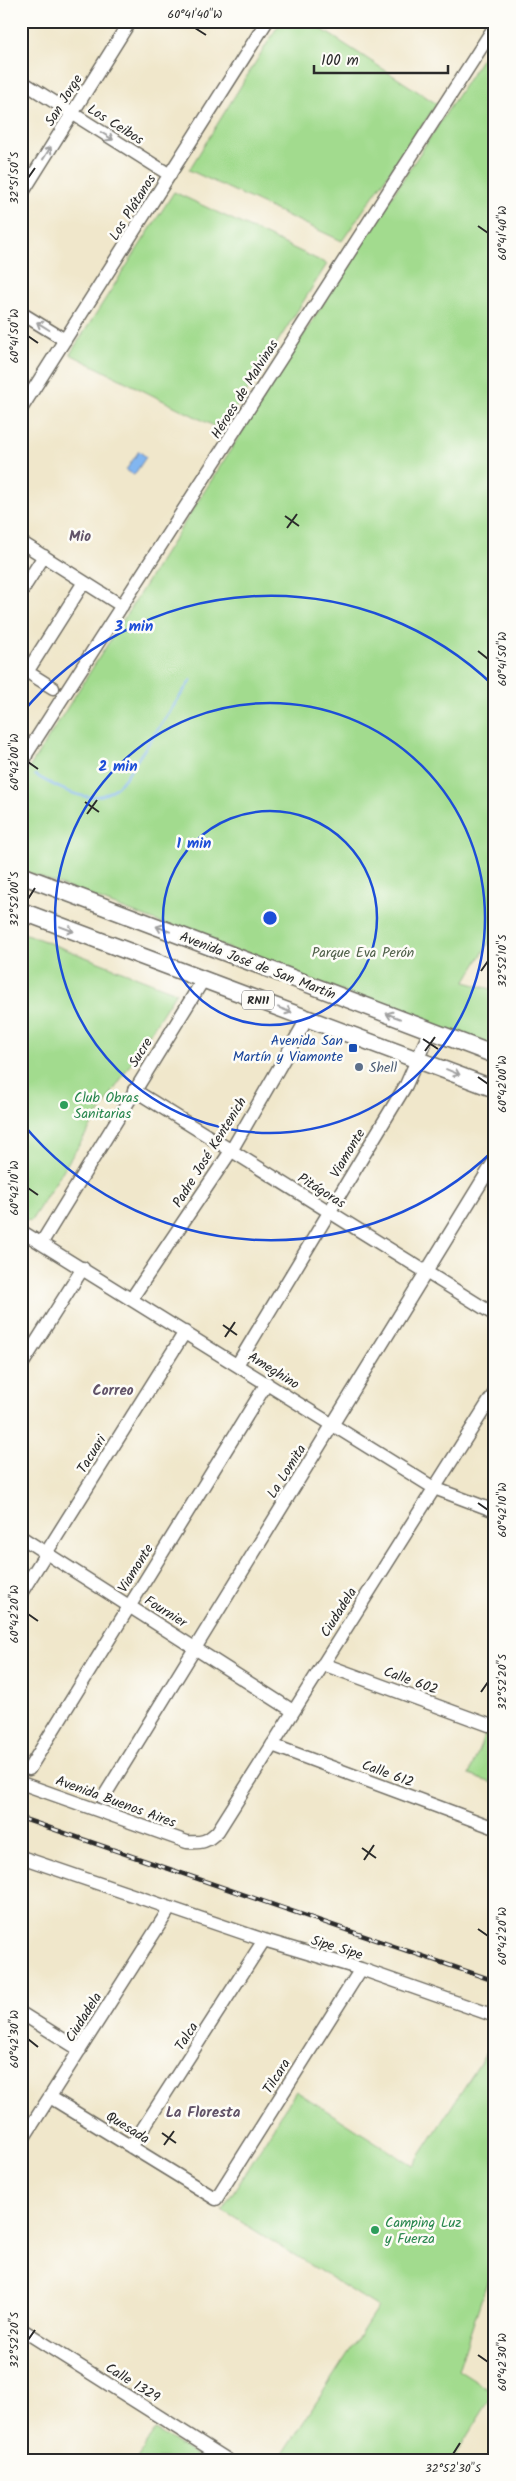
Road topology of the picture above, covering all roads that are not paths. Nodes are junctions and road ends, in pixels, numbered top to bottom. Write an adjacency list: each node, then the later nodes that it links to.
1 (130, 21): 5 (street, San Jorge)
2 (268, 21): 6 (street, Los Plátanos)
3 (495, 26): 15 (street, Héroes de Malvinas)
4 (21, 82): 5 (street, Los Ceibos)
5 (72, 114): 6 (street, Los Ceibos, one-way to 6); 7 (street, San Jorge, one-way to 5)
6 (170, 175): 9 (street, Los Plátanos)
7 (21, 194)
8 (21, 312): 9 (street, one-way to 8)
9 (65, 340): 10 (street, Los Plátanos)
10 (21, 409)
11 (21, 542): 12 (street)
12 (44, 556): 13 (street); 14 (street)
13 (84, 582): 15 (street); 16 (street)
14 (21, 592)
15 (122, 606): 18 (street, Héroes de Malvinas)
16 (24, 670): 17 (street)
17 (53, 688)
18 (21, 769)
19 (21, 875): 23 (main road, Avenida José de San Martín / RN11, one-way to 19)
20 (21, 912): 21 (main road, RN11, one-way to 21)
21 (203, 980): 22 (main road, RN11, one-way to 22); 27 (street, Sucre)
22 (307, 1019): 25 (main road, RN11); 28 (street, Padre José Kentenich)
23 (430, 1031): 24 (main road, Avenida José de San Martín / RN11); 25 (street, Viamonte)
24 (495, 1055)
25 (419, 1058): 26 (main road, RN11, one-way to 26); 30 (street, Viamonte)
26 (495, 1089)
27 (134, 1090): 28 (street, Pitágoras); 32 (street, Sucre)
28 (231, 1151): 30 (street, Pitágoras); 35 (street, Padre José Kentenich)
29 (495, 1160): 34 (street, La Lomita)
30 (329, 1212): 34 (street, Pitágoras); 38 (street, Viamonte)
31 (21, 1231): 32 (street, Ameghino)
32 (42, 1242): 33 (street, Ameghino)
33 (83, 1268): 35 (street, Ameghino); 39 (street)
34 (426, 1272): 36 (street, Pitágoras); 42 (street, La Lomita)
35 (132, 1298): 37 (street, Ameghino)
36 (495, 1315)
37 (185, 1332): 38 (street, Ameghino); 46 (street, Tacuari)
38 (237, 1364): 40 (street, Ameghino)
39 (21, 1366)
40 (267, 1383): 42 (street, Ameghino); 48 (street, Viamonte)
41 (495, 1392): 43 (street, Ciudadela)
42 (332, 1424): 43 (street, Ameghino); 49 (street, La Lomita)
43 (434, 1488): 44 (street, Ameghino); 50 (street, Ciudadela)
44 (495, 1511)
45 (21, 1537): 46 (street, Fournier)
46 (46, 1553): 47 (street, Tacuari); 48 (street, Fournier)
47 (21, 1593)
48 (130, 1606): 49 (street, Fournier); 54 (street, Viamonte)
49 (196, 1647): 51 (street, Fournier); 56 (street, La Lomita)
50 (323, 1664): 51 (street, Ciudadela); 52 (street, Calle 602)
51 (293, 1711): 53 (street, Ciudadela)
52 (489, 1725)
53 (272, 1745): 57 (street, Calle 612); 58 (street, Ciudadela)
54 (28, 1769)
55 (21, 1783): 58 (street, Avenida Buenos Aires)
56 (103, 1798)
57 (495, 1828)
58 (202, 1843)
59 (21, 1857): 60 (street, Sipe Sipe)
60 (170, 1908): 61 (street, Sipe Sipe); 65 (street, Ciudadela)
61 (264, 1940): 62 (street, Sipe Sipe); 68 (street, Talca)
62 (361, 1969): 64 (street, Sipe Sipe); 69 (street, Tilcara)
63 (21, 2013): 65 (street)
64 (495, 2016)
65 (80, 2050): 66 (street, Ciudadela)
66 (50, 2097): 67 (street, Ciudadela); 68 (street, Quesada)
67 (21, 2142)
68 (131, 2147): 69 (street, Quesada)
69 (216, 2199)
70 (21, 2329): 71 (street, Calle 1329)
71 (228, 2460)

